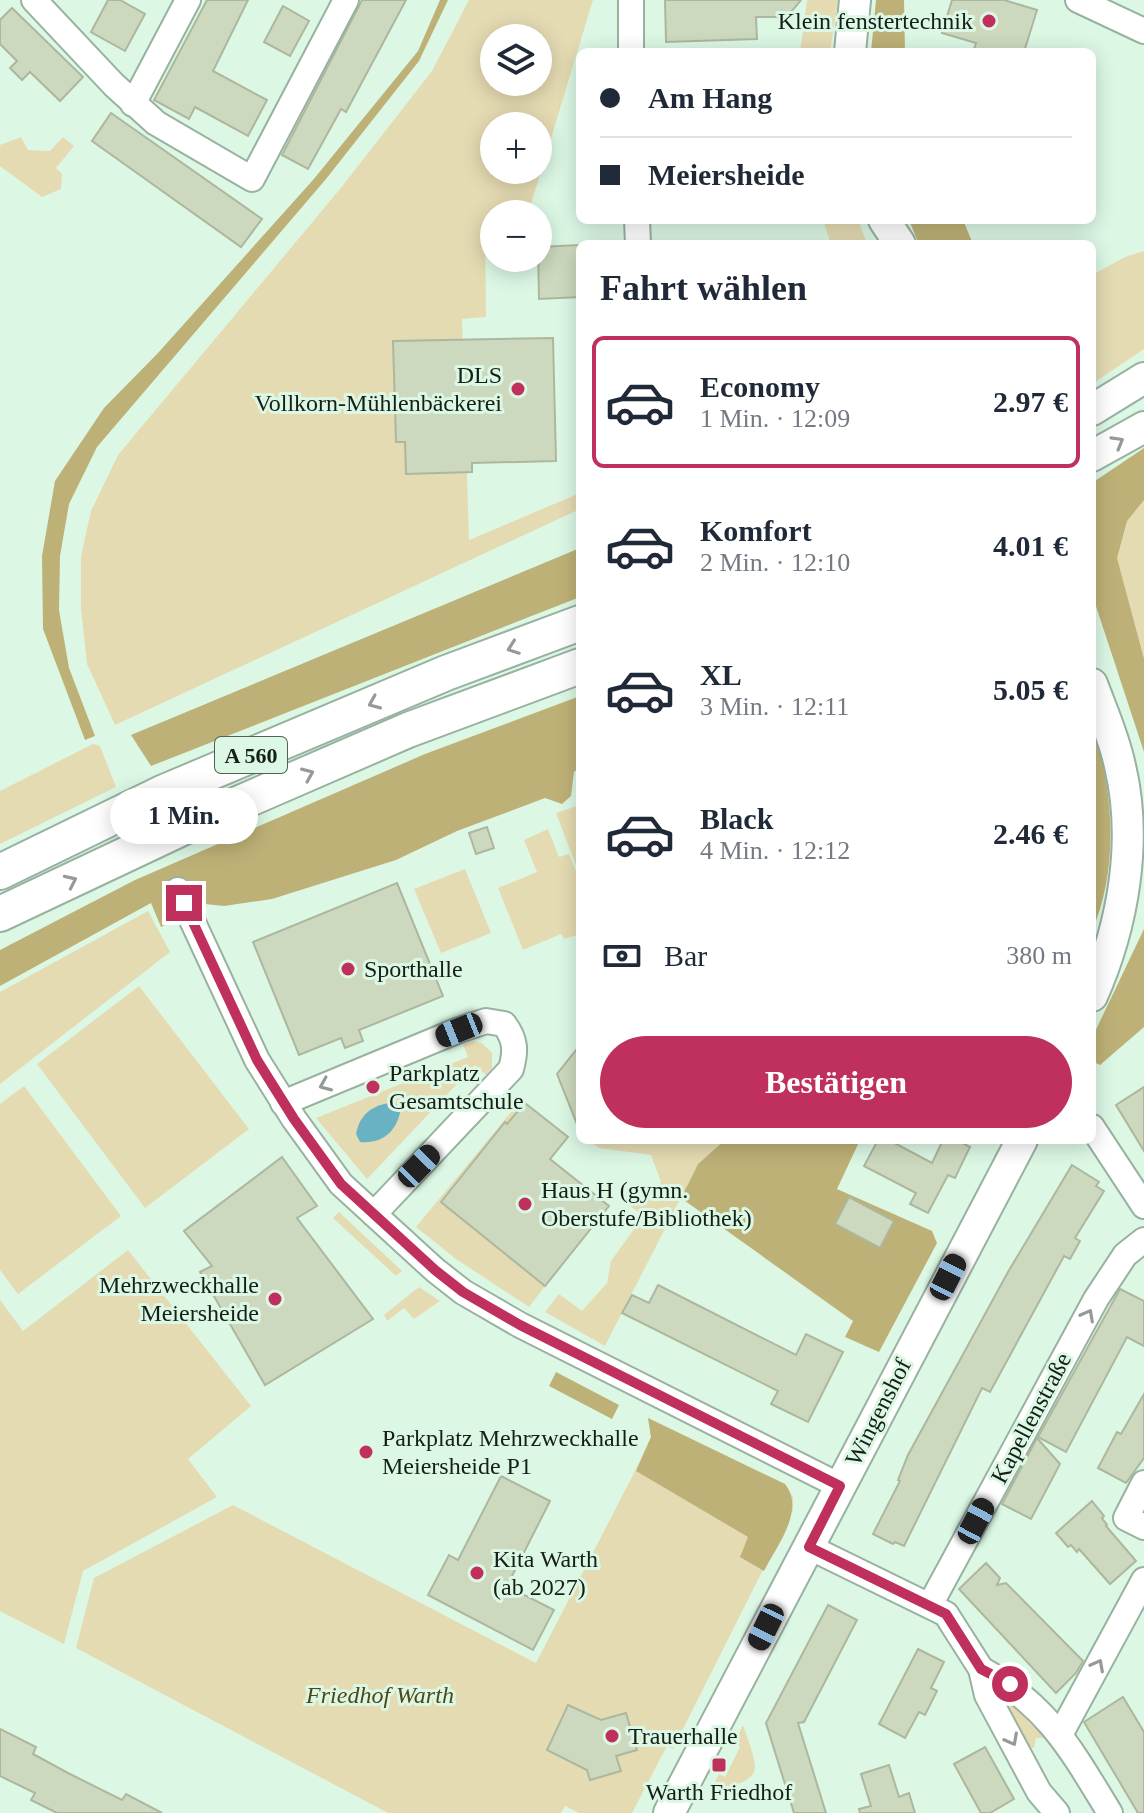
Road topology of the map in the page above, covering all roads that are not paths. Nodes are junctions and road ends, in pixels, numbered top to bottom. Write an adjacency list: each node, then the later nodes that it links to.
1 (34, 0): 10 (street)
2 (188, 0): 10 (street)
3 (346, 0): 10 (street)
4 (631, 0): 8 (street)
5 (855, 0): 9 (main road)
6 (1078, 0): 7 (street)
7 (1144, 31)
8 (631, 48)
9 (850, 48)
10 (133, 104)
11 (1144, 378): 12 (main road)
12 (1096, 406)
13 (1144, 427): 14 (main road, one-way to 13)
14 (1096, 454)
15 (576, 624): 18 (highway, A 560, one-way to 18)
16 (576, 667): 20 (highway, A 560, one-way to 16)
17 (1096, 696): 21 (main road)
18 (0, 872)
19 (178, 890): 22 (street)
20 (0, 914)
21 (1096, 987)
22 (283, 1103): 26 (street); 26 (street, one-way to 22)
23 (1096, 1133): 25 (street)
24 (1020, 1144): 29 (main road, Wingenshof)
25 (1144, 1206)
26 (374, 1214): 29 (street)
27 (1144, 1240): 33 (street, Kapellenstraße, one-way to 27)
28 (1144, 1483): 30 (street)
29 (840, 1486): 31 (main road, Wingenshof)
30 (1144, 1527)
31 (809, 1547): 33 (street); 36 (main road, Wingenshof)
32 (1144, 1580): 35 (street, one-way to 32)
33 (930, 1605): 34 (street)
34 (981, 1669): 35 (street); 37 (street, one-way to 37)
35 (1061, 1733): 38 (street)
36 (669, 1813)
37 (1057, 1813)
38 (1110, 1813)

